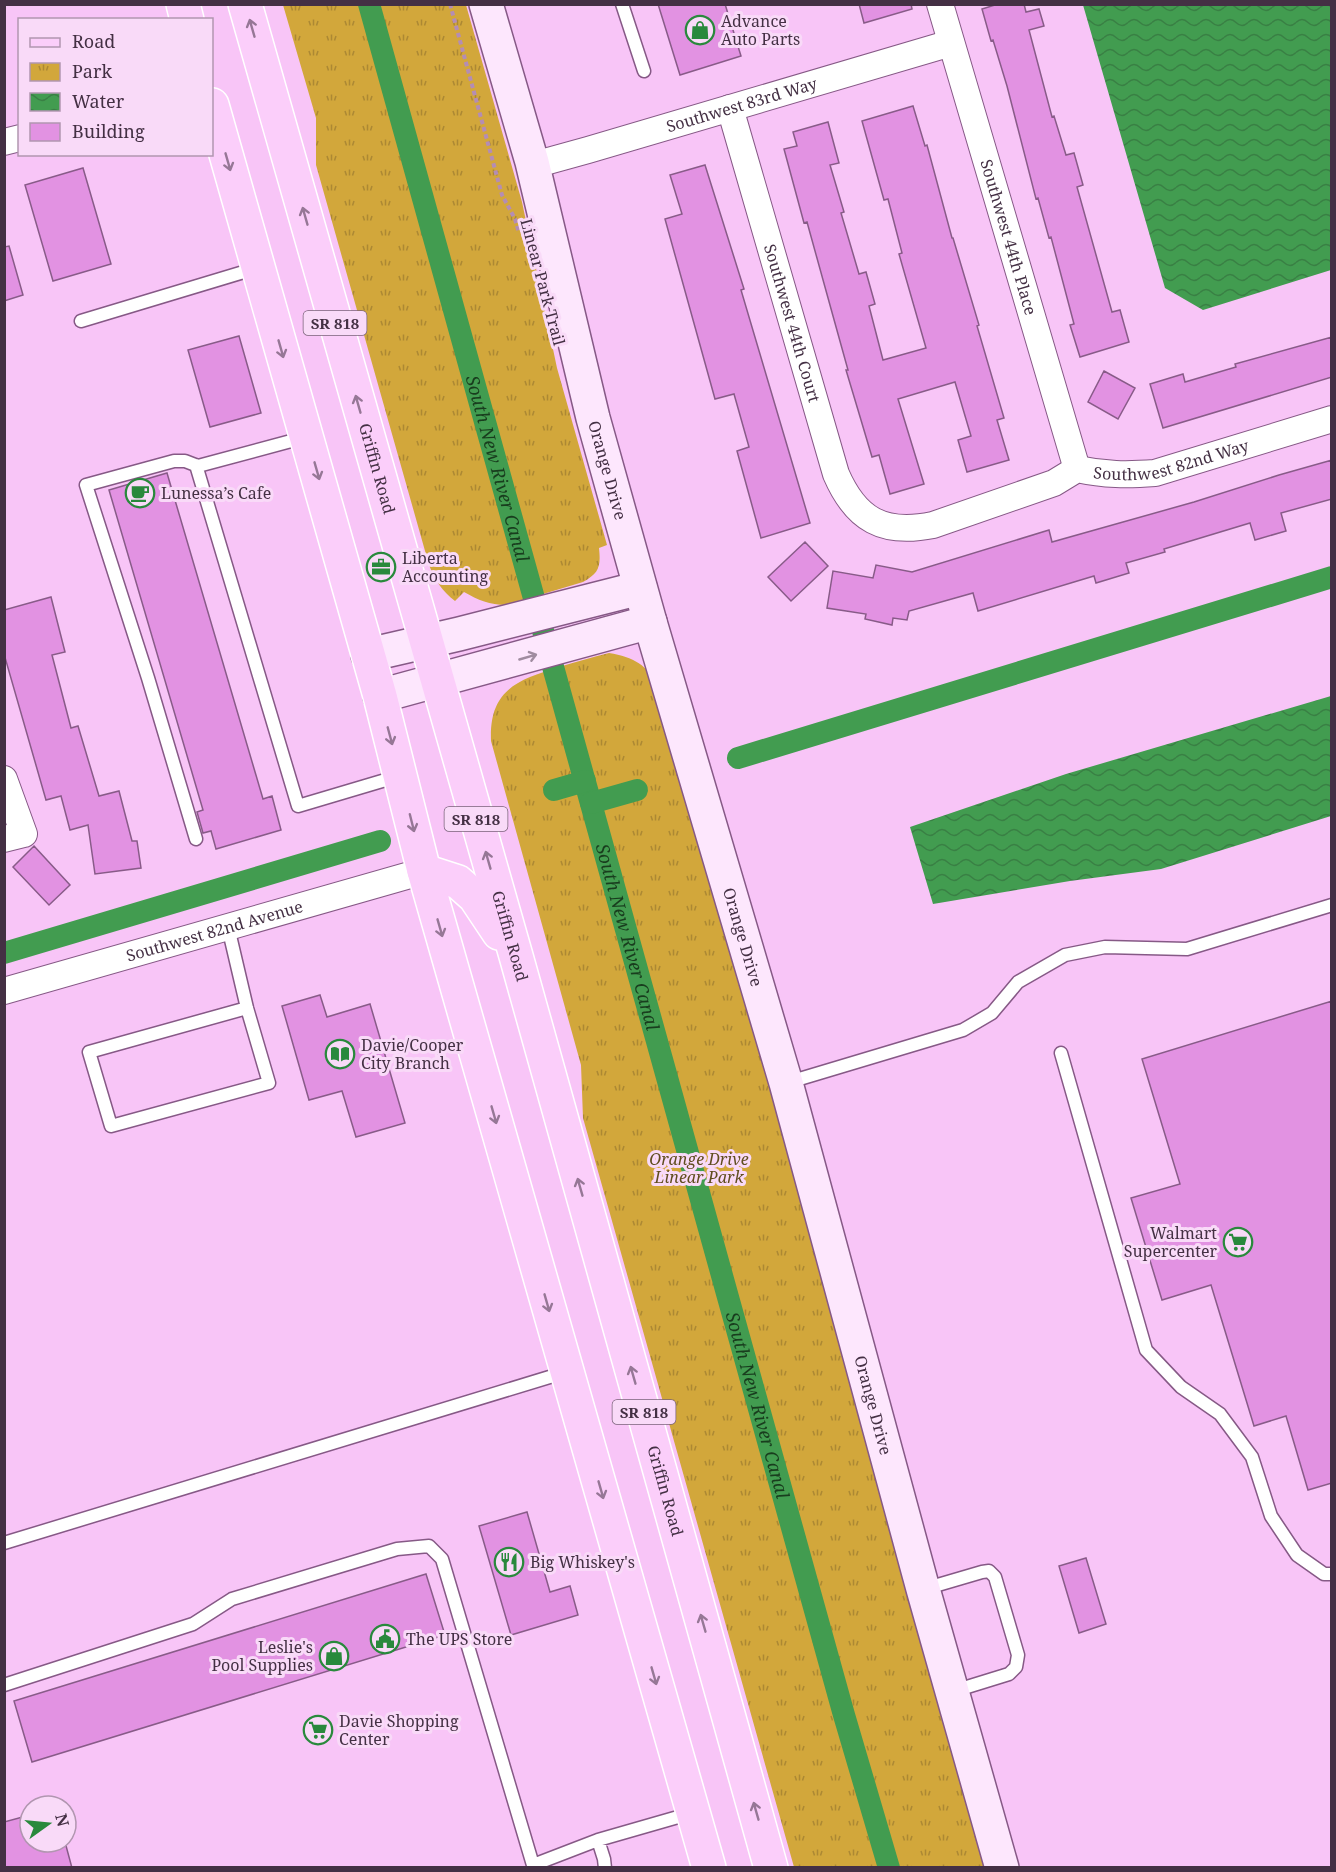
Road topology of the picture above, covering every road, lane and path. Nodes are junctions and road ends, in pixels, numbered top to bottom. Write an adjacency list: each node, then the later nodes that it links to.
1 (245, 4): 21 (main road, Griffin Road / SR 818, one-way to 1)
2 (450, 4): 11 (path, Linear Park Trail)
3 (486, 4): 10 (street, Orange Drive)
4 (622, 4): 7 (lane)
5 (940, 4): 6 (street, Southwest 44th Place)
6 (951, 43): 8 (street, Southwest 83rd Way); 17 (street, Southwest 44th Place)
7 (644, 72)
8 (730, 108): 10 (street, Southwest 83rd Way); 18 (street, Southwest 44th Court)
9 (213, 109): 12 (main road, one-way to 12)
10 (532, 162): 19 (street, Orange Drive)
11 (521, 242)
12 (258, 268): 13 (lane); 15 (main road, one-way to 15)
13 (81, 321)
14 (1332, 419): 17 (street, Southwest 82nd Way)
15 (307, 436): 16 (lane); 22 (main road, one-way to 22)
16 (196, 465): 25 (lane); 27 (lane)
17 (1077, 469): 18 (street, Southwest 82nd Way)
18 (876, 522)
19 (640, 588): 20 (street, Orange Drive); 21 (street)
20 (650, 622): 23 (street, one-way to 20); 36 (street, Orange Drive)
21 (426, 642): 22 (street); 23 (main road, Griffin Road / SR 818)
22 (368, 655): 24 (main road)
23 (436, 682): 24 (street); 32 (main road, Griffin Road / SR 818, one-way to 23)
24 (380, 696): 25 (main road, one-way to 25)
25 (400, 775): 29 (main road, one-way to 29)
26 (4, 779): 28 (street)
27 (196, 839)
28 (4, 840)
29 (424, 871): 31 (street, Southwest 82nd Avenue); 32 (main road); 37 (main road, one-way to 37)
30 (1332, 905): 36 (lane)
31 (228, 927): 33 (street, Southwest 82nd Avenue); 34 (lane)
32 (516, 956): 47 (main road, Griffin Road / SR 818, one-way to 32)
33 (4, 991)
34 (247, 1008): 34 (lane)
35 (1062, 1053): 39 (lane)
36 (786, 1083): 40 (street, Orange Drive)
37 (567, 1372): 38 (lane); 43 (main road, one-way to 43)
38 (4, 1543)
39 (1332, 1574)
40 (923, 1589): 42 (street, Orange Drive); 42 (lane)
41 (4, 1685): 44 (lane)
42 (952, 1692): 48 (street, Orange Drive)
43 (693, 1813): 44 (lane); 46 (main road)
44 (598, 1840): 45 (lane)
45 (604, 1868)
46 (709, 1868)
47 (771, 1868)
48 (1002, 1868)

